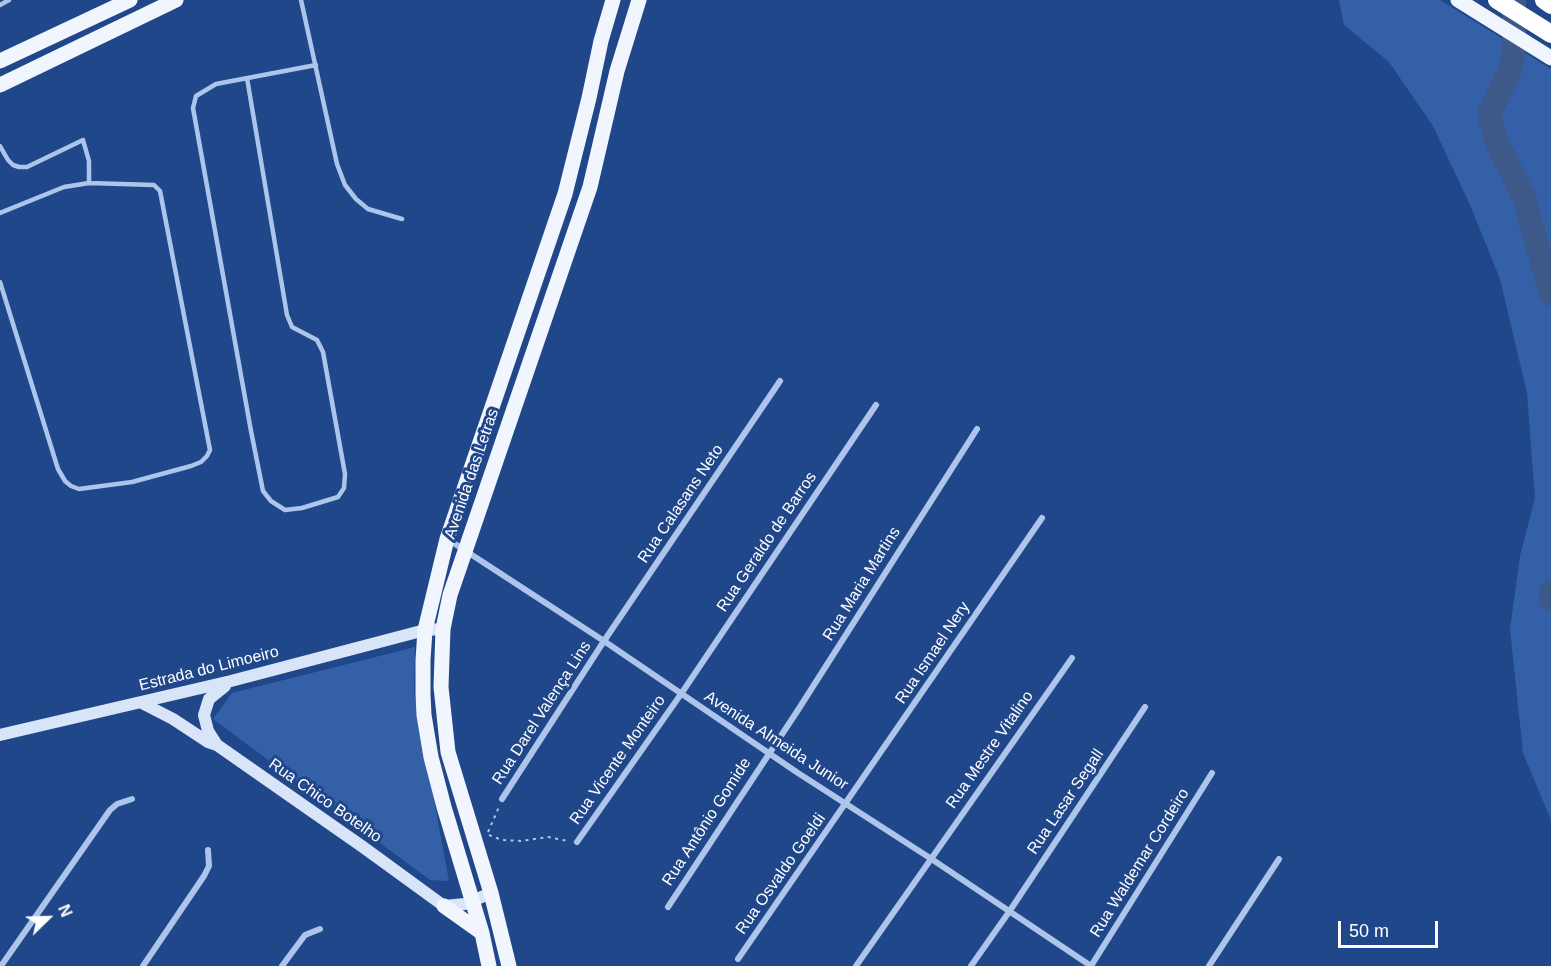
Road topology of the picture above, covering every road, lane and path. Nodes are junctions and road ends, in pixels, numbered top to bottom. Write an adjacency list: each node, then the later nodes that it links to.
1 (9, 0): 10 (lane)
2 (130, 0): 14 (main road)
3 (176, 0): 17 (main road)
4 (301, 0): 15 (lane)
5 (613, 0): 27 (main road, Avenida das Letras)
6 (639, 0): 28 (main road, Avenida das Letras)
7 (1458, 0): 13 (main road)
8 (1544, 0): 11 (highway)
9 (1498, 1): 12 (highway)
10 (0, 5)
11 (1551, 5)
12 (1549, 33)
13 (1551, 58)
14 (0, 61)
15 (316, 64): 16 (lane); 21 (lane)
16 (247, 78): 16 (lane)
17 (0, 85)
18 (0, 146): 19 (lane)
19 (89, 183): 20 (lane); 22 (lane)
20 (0, 213)
21 (402, 219)
22 (0, 282)
23 (780, 381): 31 (street, Rua Calasans Neto)
24 (876, 405): 34 (street, Rua Geraldo de Barros)
25 (977, 429): 39 (street, Rua Maria Martins)
26 (1042, 518): 43 (street, Rua Ismael Nery)
27 (447, 539): 28 (street, Avenida Almeida Junior); 30 (main road, Avenida das Letras)
28 (465, 549): 29 (main road, Avenida das Letras); 31 (street, Avenida Almeida Junior)
29 (443, 629): 30 (main road, Estrada do Limoeiro); 44 (main road, Avenida das Letras)
30 (425, 630): 33 (main road, Estrada do Limoeiro); 51 (main road, Avenida das Letras)
31 (604, 641): 34 (street, Avenida Almeida Junior); 42 (street, Rua Darel Valença Lins)
32 (1072, 658): 48 (street, Rua Mestre Vitalino)
33 (231, 681): 35 (main road, Estrada do Limoeiro); 38 (main road)
34 (681, 694): 39 (street, Avenida Almeida Junior); 46 (street, Rua Vicente Monteiro)
35 (142, 703): 37 (main road, Estrada do Limoeiro); 38 (main road, Rua Chico Botelho)
36 (1145, 707): 54 (street, Rua Lasar Segall)
37 (0, 735)
38 (217, 745): 52 (main road, Rua Chico Botelho)
39 (768, 753): 43 (street, Avenida Almeida Junior); 53 (street, Rua Antônio Gomide)
40 (1212, 773): 65 (street, Rua Waldemar Cordeiro)
41 (132, 799): 58 (street)
42 (502, 799): 45 (path)
43 (847, 803): 48 (street, Avenida Almeida Junior); 57 (street, Rua Osvaldo Goeldi)
44 (472, 829): 45 (path); 50 (main road, Avenida das Letras)
45 (487, 834): 46 (path)
46 (577, 842)
47 (208, 850): 59 (street)
48 (930, 858): 54 (street, Avenida Almeida Junior); 63 (street, Rua Mestre Vitalino)
49 (1279, 860): 66 (street)
50 (491, 893): 51 (main road); 62 (main road, Avenida das Letras)
51 (472, 902): 52 (main road); 56 (main road, Avenida das Letras)
52 (444, 906): 56 (main road)
53 (668, 907)
54 (1009, 912): 64 (street, Rua Lasar Segall); 65 (street, Avenida Almeida Junior)
55 (320, 929): 60 (street)
56 (482, 933): 61 (main road, Avenida das Letras)
57 (738, 959)
58 (1, 966)
59 (143, 966)
60 (282, 966)
61 (489, 966)
62 (509, 966)
63 (856, 966)
64 (971, 966)
65 (1091, 966)
66 (1209, 966)

